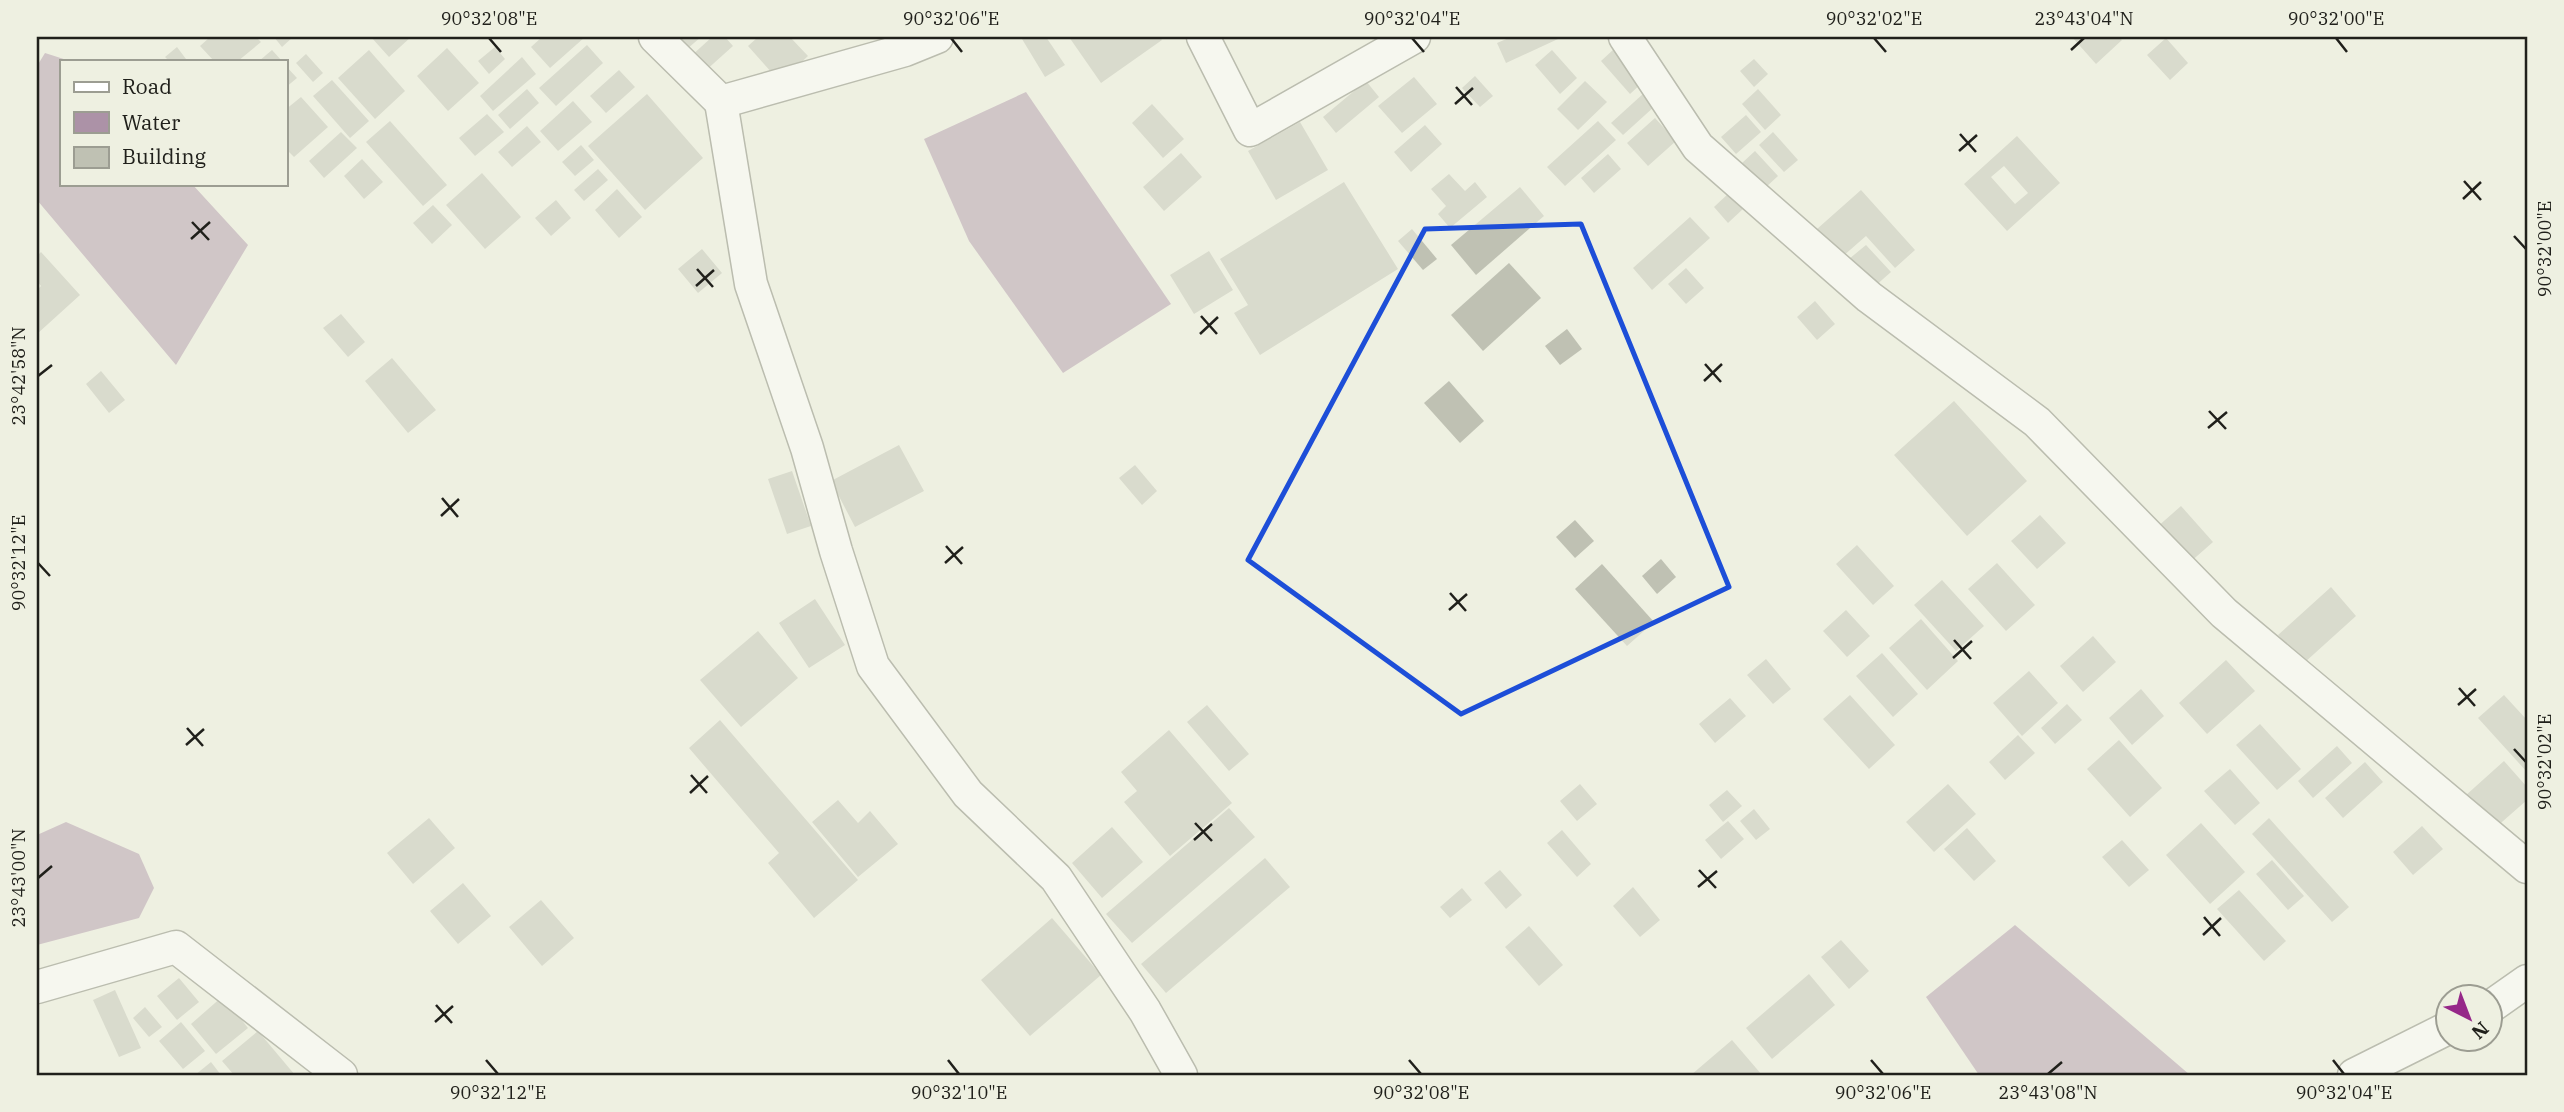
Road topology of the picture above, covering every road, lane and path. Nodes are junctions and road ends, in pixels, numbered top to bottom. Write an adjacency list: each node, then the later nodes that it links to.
1 (655, 37): 6 (street)
2 (937, 37): 6 (street)
3 (1203, 37): 4 (street)
4 (1414, 37)
5 (1625, 37): 7 (street)
6 (721, 102): 13 (street)
7 (2527, 867)
8 (2527, 981): 10 (street)
9 (37, 987): 12 (street)
10 (2504, 1000)
11 (2434, 1035): 14 (street)
12 (341, 1075)
13 (1181, 1075)
14 (2354, 1075)

